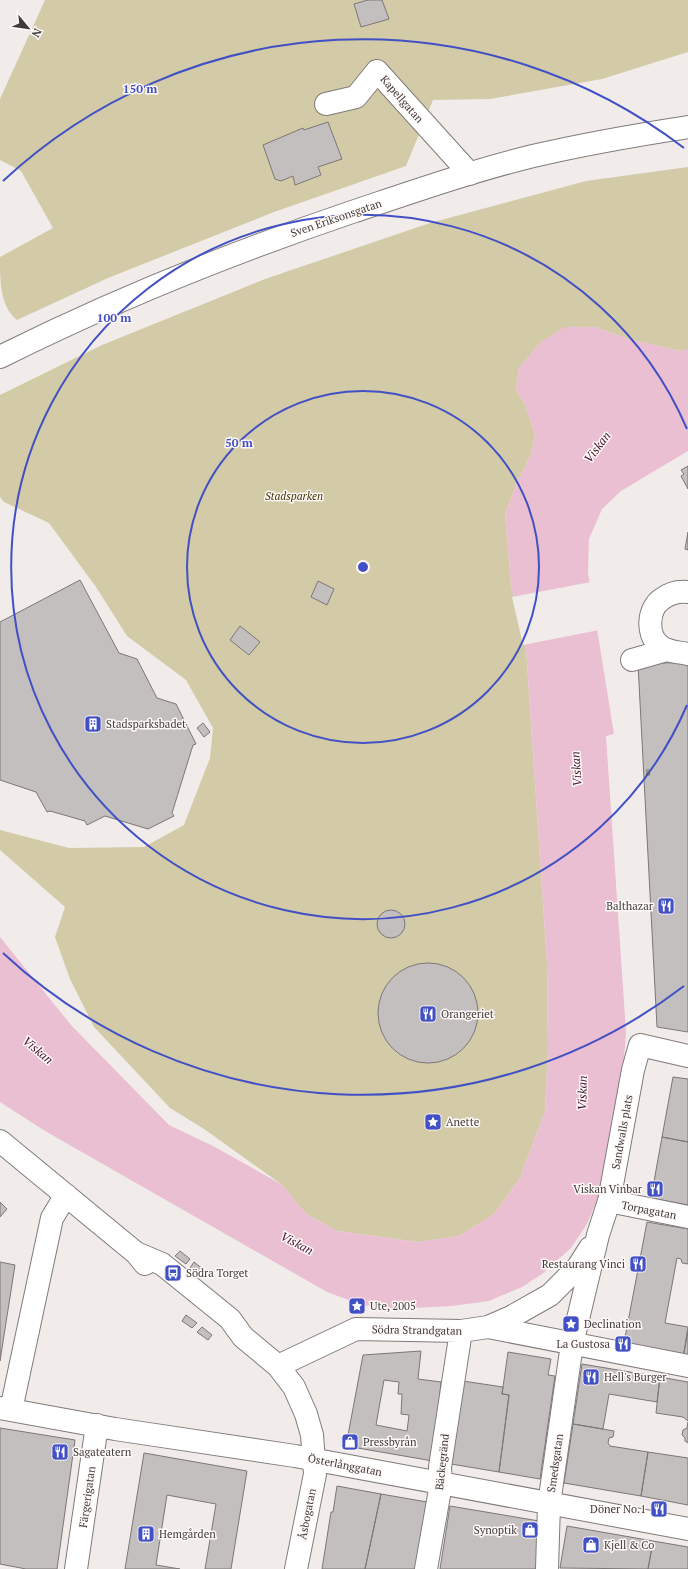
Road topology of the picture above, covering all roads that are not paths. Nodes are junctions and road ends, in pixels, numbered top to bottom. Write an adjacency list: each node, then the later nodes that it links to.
1 (326, 104): 3 (street, Kapellgatan)
2 (688, 127): 3 (street, Sven Eriksonsgatan)
3 (470, 174): 4 (street, Sven Eriksonsgatan)
4 (0, 357)
5 (688, 592): 6 (street)
6 (678, 652): 7 (street)
7 (632, 660)
8 (688, 1056): 11 (street, Sandwalls plats)
9 (0, 1141): 10 (street, Åsbogatan)
10 (66, 1195): 17 (street, Åsbogatan); 19 (street)
11 (609, 1201): 12 (street, Torpagatan); 13 (street, Sandwalls plats)
12 (688, 1217)
13 (598, 1235): 14 (street, Södra Strandgatan); 16 (street, Sandwalls plats)
14 (488, 1327): 15 (street, Södra Strandgatan); 16 (street)
15 (460, 1331): 17 (street, Södra Strandgatan); 22 (street, Bäckegränd)
16 (571, 1351): 18 (street); 23 (street, Smedsgatan)
17 (278, 1366): 21 (street, Åsbogatan)
18 (688, 1366)
19 (5, 1409): 20 (street, Österlånggatan)
20 (97, 1425): 21 (street, Österlånggatan); 25 (street, Färgerigatan)
21 (314, 1460): 22 (street, Österlånggatan); 26 (street, Åsbogatan)
22 (441, 1484): 23 (street, Österlånggatan); 27 (street, Bäckegränd)
23 (549, 1504): 24 (street, Österlånggatan); 28 (street, Smedsgatan)
24 (688, 1529)
25 (76, 1569)
26 (296, 1569)
27 (426, 1569)
28 (548, 1569)

